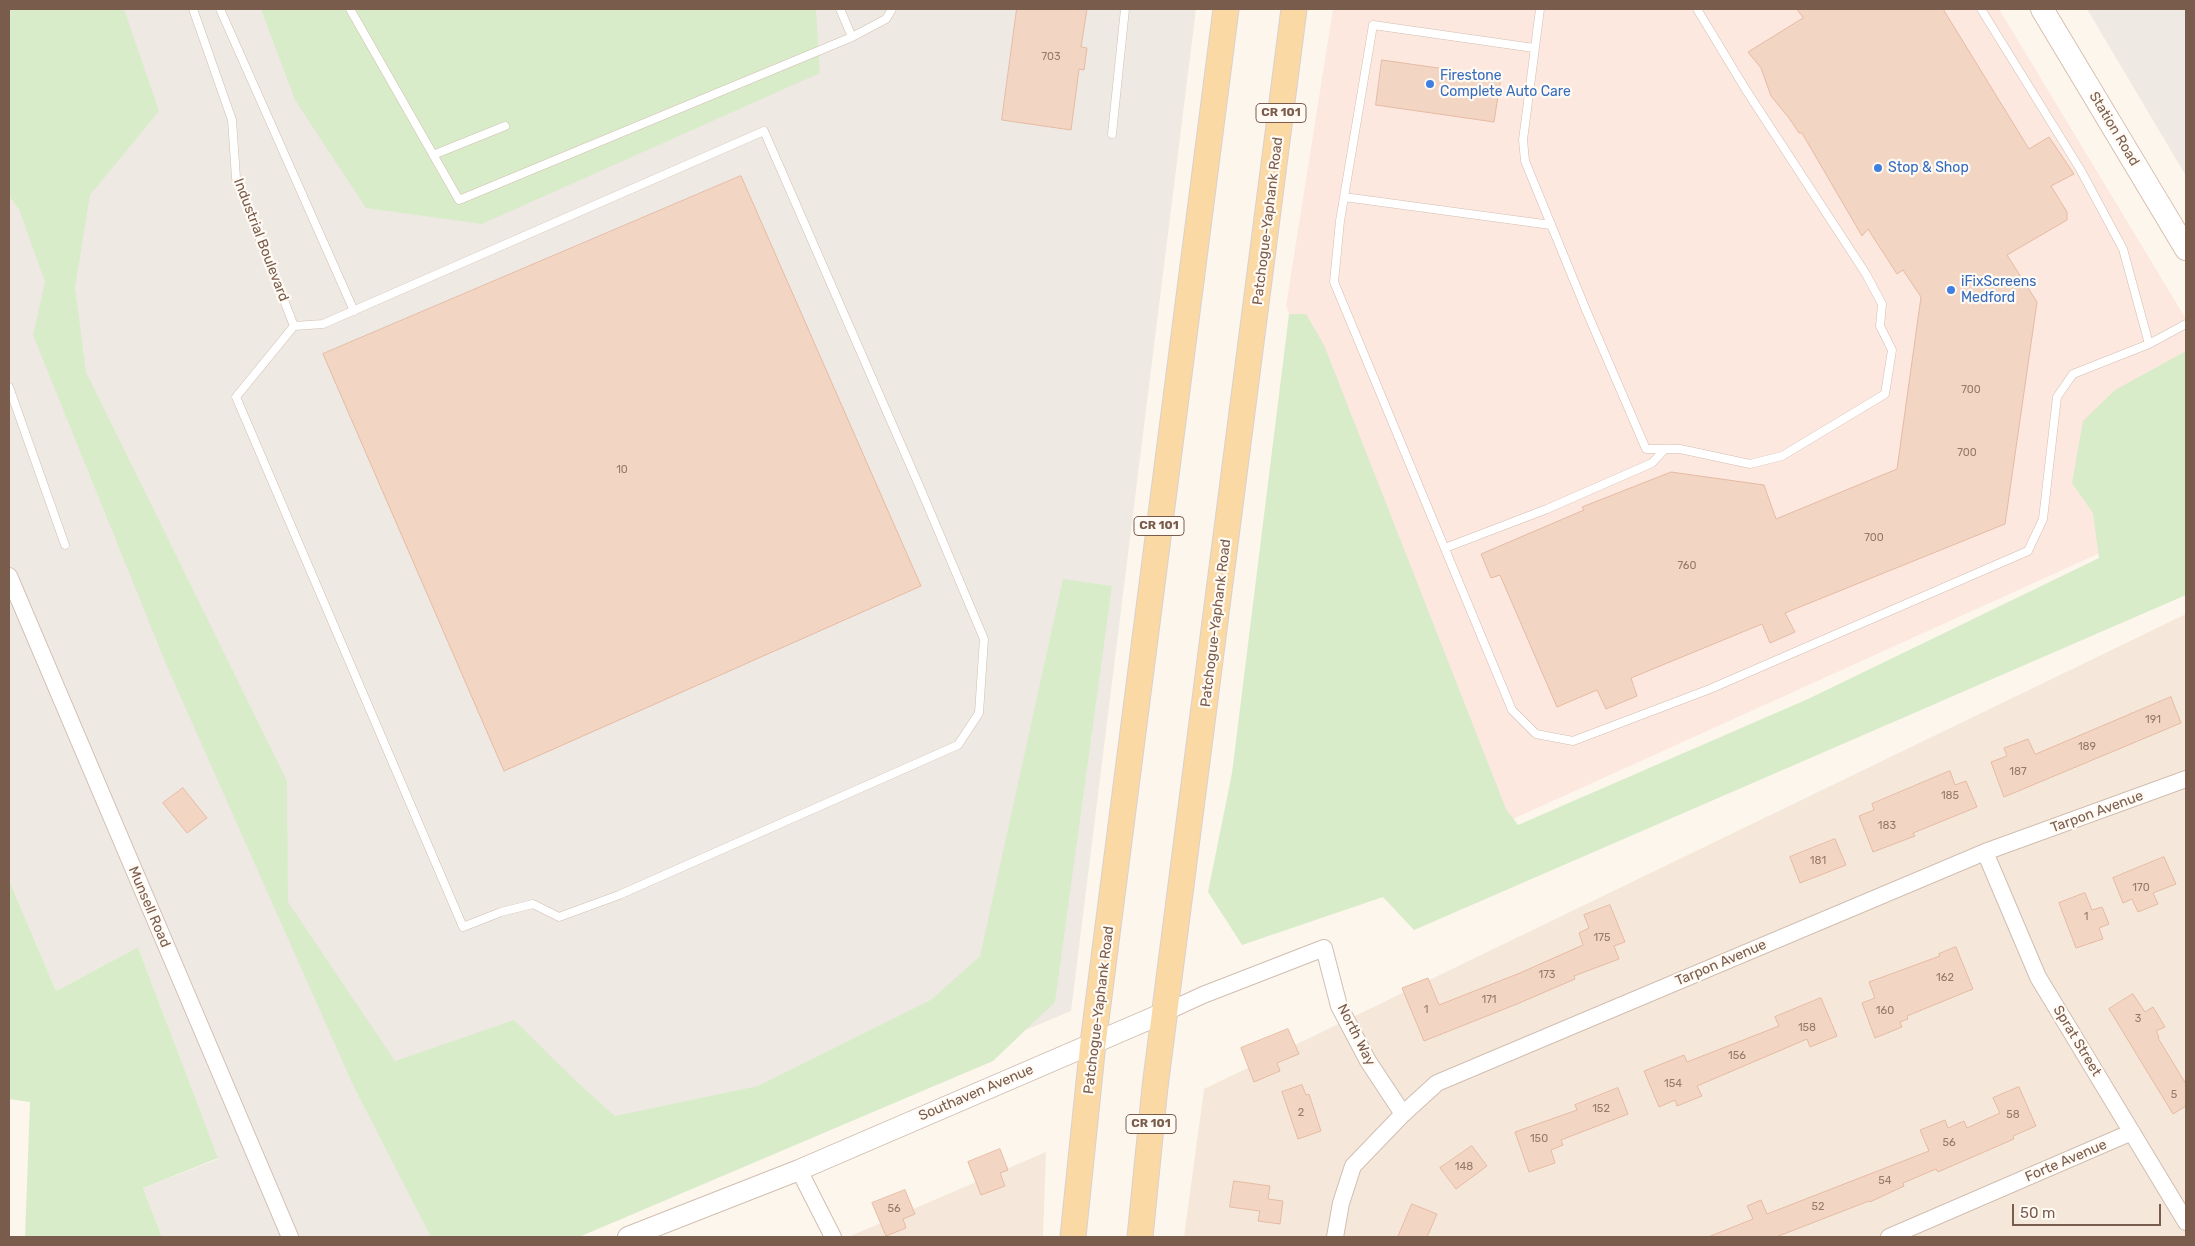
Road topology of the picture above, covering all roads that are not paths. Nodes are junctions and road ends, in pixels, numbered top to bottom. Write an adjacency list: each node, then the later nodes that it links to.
1 (193, 9): 23 (lane, Industrial Boulevard)
2 (220, 9): 21 (lane)
3 (350, 9): 17 (lane)
4 (840, 9): 13 (lane)
5 (892, 9): 13 (lane)
6 (1125, 9): 16 (lane)
7 (1226, 9): 34 (main road, Patchogue-Yaphank Road / CR 101)
8 (1294, 9): 33 (main road, Patchogue-Yaphank Road / CR 101)
9 (1540, 9): 14 (lane)
10 (1697, 9): 26 (lane)
11 (1981, 9): 24 (lane)
12 (2042, 9): 20 (main road, Station Road)
13 (852, 37): 17 (lane)
14 (1534, 48): 18 (lane); 19 (lane)
15 (505, 126): 17 (lane)
16 (1112, 134)
17 (433, 155)
18 (1344, 197): 19 (lane); 28 (lane)
19 (1551, 224): 26 (lane)
20 (2186, 249)
21 (354, 310): 23 (lane); 23 (lane)
22 (2186, 324): 24 (lane)
23 (294, 326)
24 (2150, 344): 28 (lane)
25 (9, 387): 27 (lane)
26 (1665, 449): 28 (lane)
27 (65, 545)
28 (1445, 548)
29 (9, 576): 39 (street, Munsell Road)
30 (2186, 779): 31 (street, Tarpon Avenue)
31 (1985, 852): 35 (street, Tarpon Avenue); 36 (street, Sprat Street)
32 (1324, 948): 33 (street, Southaven Avenue); 35 (street, North Way)
33 (1166, 1012): 34 (street, Southaven Avenue); 43 (main road, Patchogue-Yaphank Road / CR 101)
34 (1093, 1043): 37 (street, Southaven Avenue); 42 (main road, Patchogue-Yaphank Road / CR 101)
35 (1403, 1114): 44 (street, Tarpon Avenue)
36 (2132, 1132): 38 (street, Sprat Street); 45 (street, Forte Avenue)
37 (799, 1170): 40 (street, Southaven Avenue); 41 (street)
38 (2186, 1222)
39 (290, 1237)
40 (628, 1237)
41 (833, 1237)
42 (1073, 1237)
43 (1140, 1237)
44 (1335, 1237)
45 (1889, 1237)

